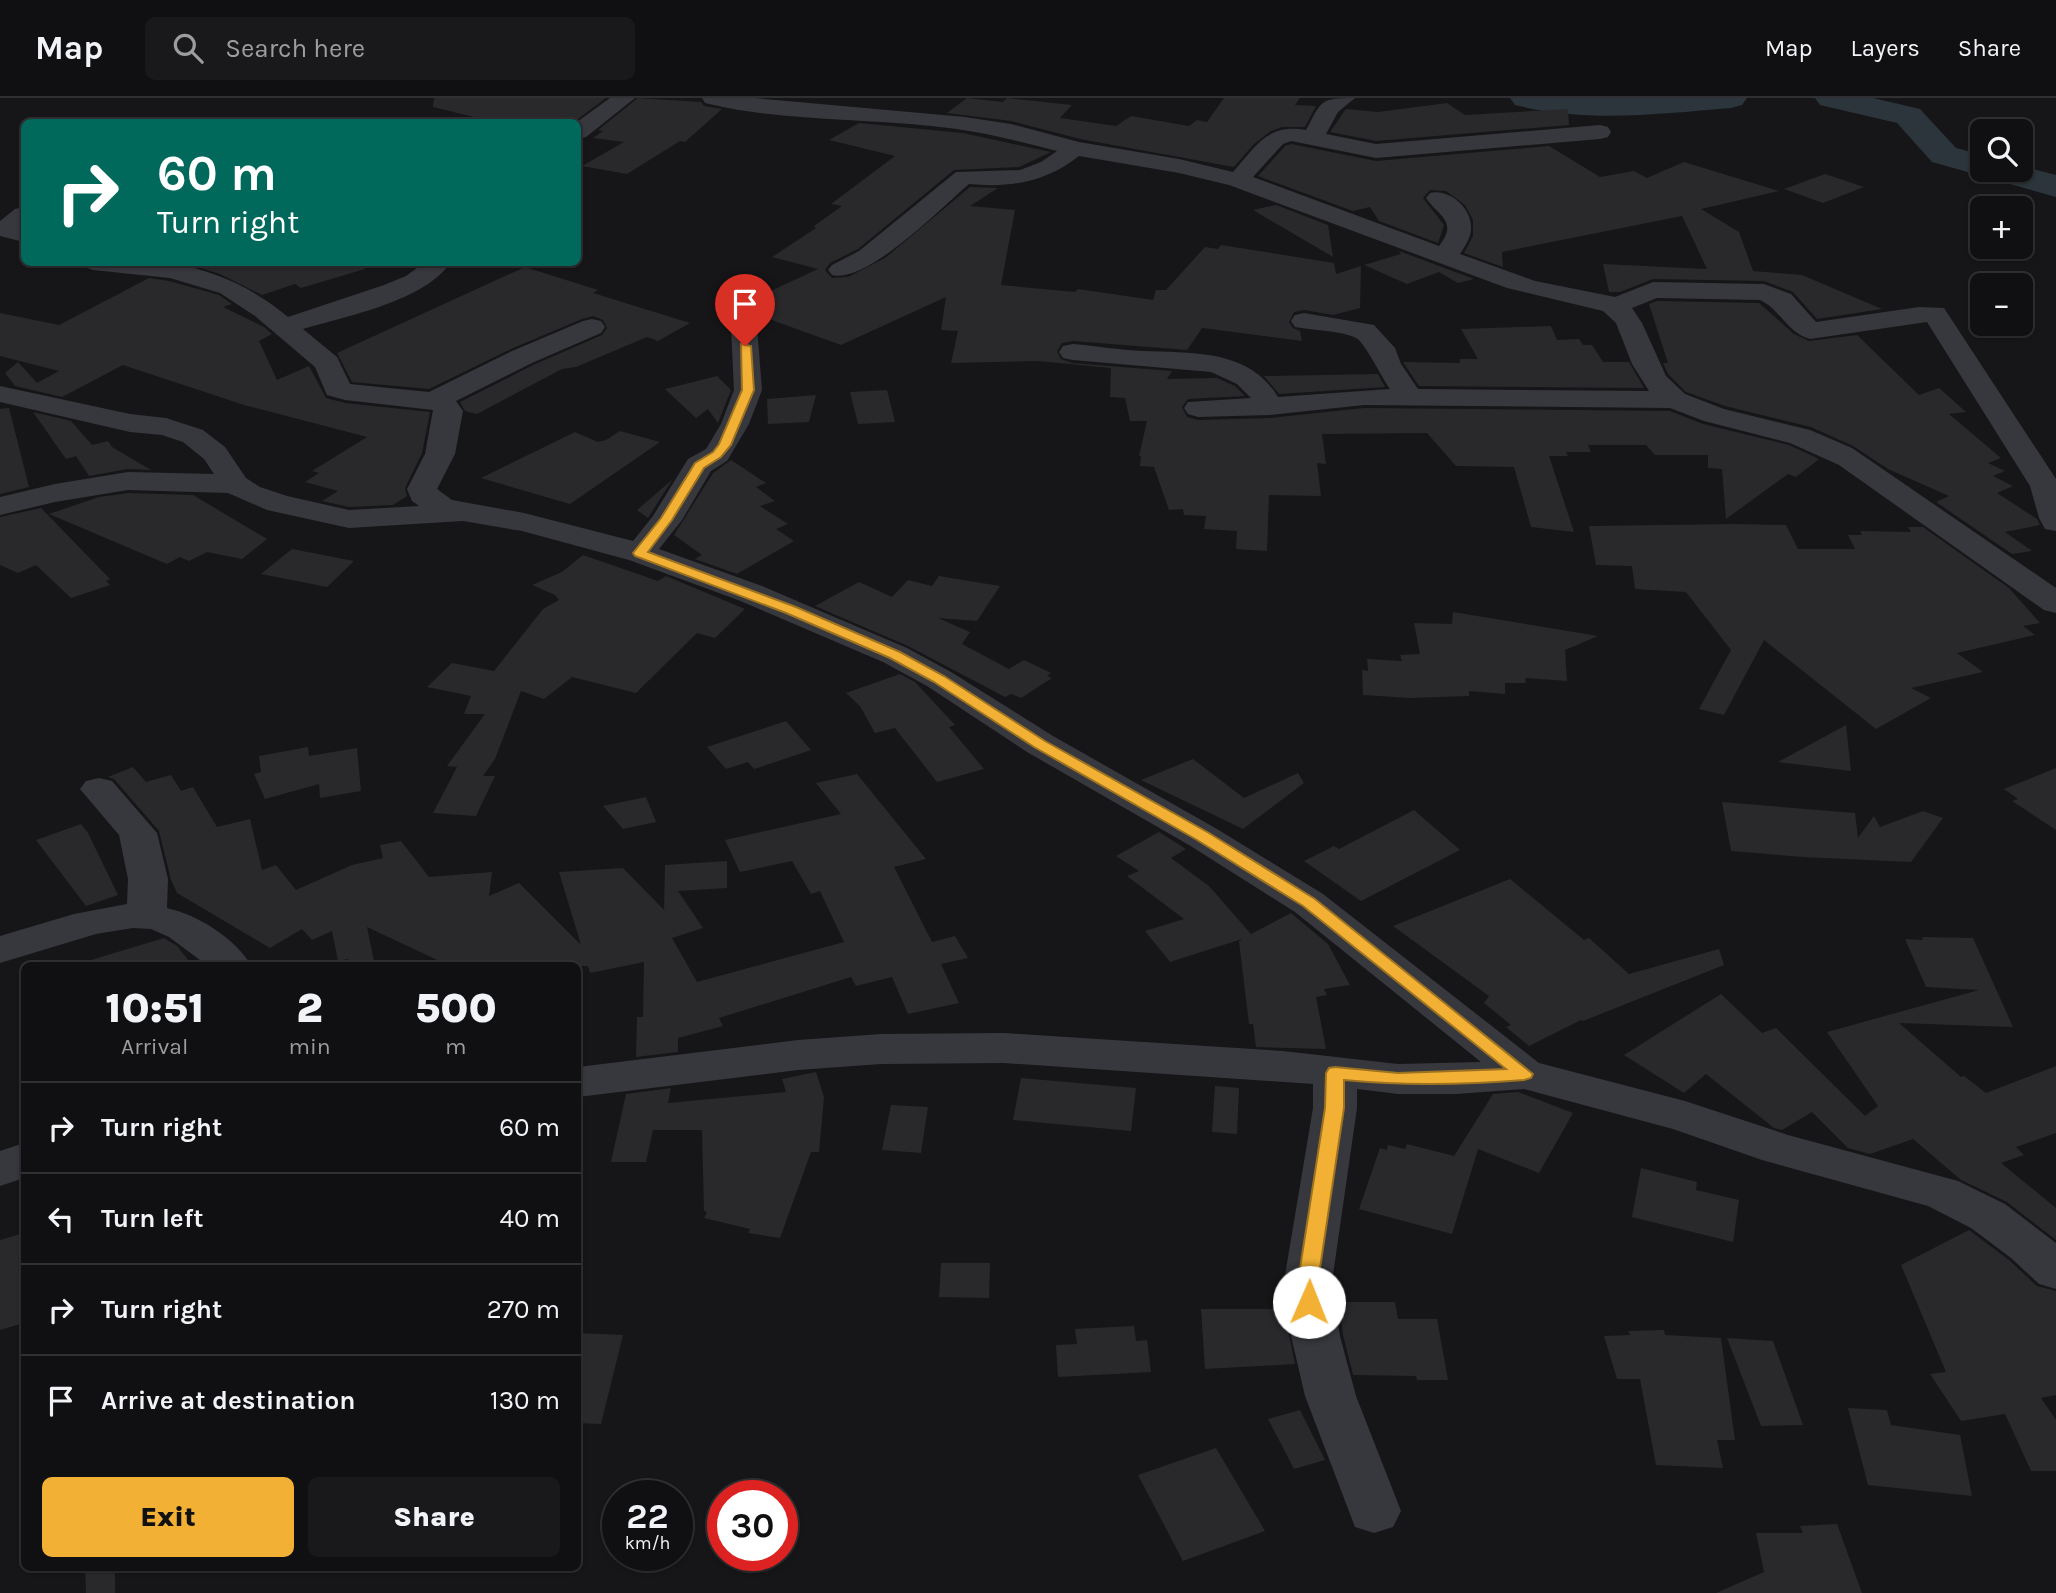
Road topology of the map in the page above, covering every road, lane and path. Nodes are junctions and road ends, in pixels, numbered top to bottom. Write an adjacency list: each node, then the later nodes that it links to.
1 (624, 98): 6 (street)
2 (712, 98): 5 (street)
3 (944, 98): 5 (street)
4 (1344, 98): 8 (street)
5 (926, 119): 9 (street)
6 (581, 130)
7 (1601, 132): 8 (street)
8 (1314, 137): 10 (street)
9 (1075, 148): 10 (street); 17 (street)
10 (1238, 180): 14 (street)
11 (1438, 198): 14 (street)
12 (21, 217): 13 (street)
13 (21, 234)
14 (1445, 255): 18 (street)
15 (129, 266): 20 (street)
16 (438, 266): 20 (street)
17 (841, 270)
18 (1615, 306): 26 (street); 33 (street)
19 (1304, 321): 25 (street)
20 (284, 327): 27 (street)
21 (592, 327): 27 (street)
22 (744, 327): 34 (street)
23 (1073, 352): 28 (street)
24 (0, 394): 30 (street)
25 (1409, 396): 26 (street); 28 (street)
26 (1676, 400): 35 (street)
27 (433, 401): 32 (street)
28 (1270, 406): 29 (street)
29 (1198, 408)
30 (235, 484): 31 (street); 32 (street)
31 (0, 506)
32 (463, 513): 34 (street)
33 (2056, 522)
34 (640, 553): 41 (street)
35 (2056, 603)
36 (99, 789): 37 (street)
37 (148, 916): 38 (street); 39 (street)
38 (0, 950)
39 (228, 962)
40 (1335, 1073): 41 (street); 42 (street); 46 (street)
41 (1524, 1074): 45 (street)
42 (581, 1082)
43 (21, 1160): 44 (street)
44 (0, 1170)
45 (2056, 1271)
46 (1374, 1511)

